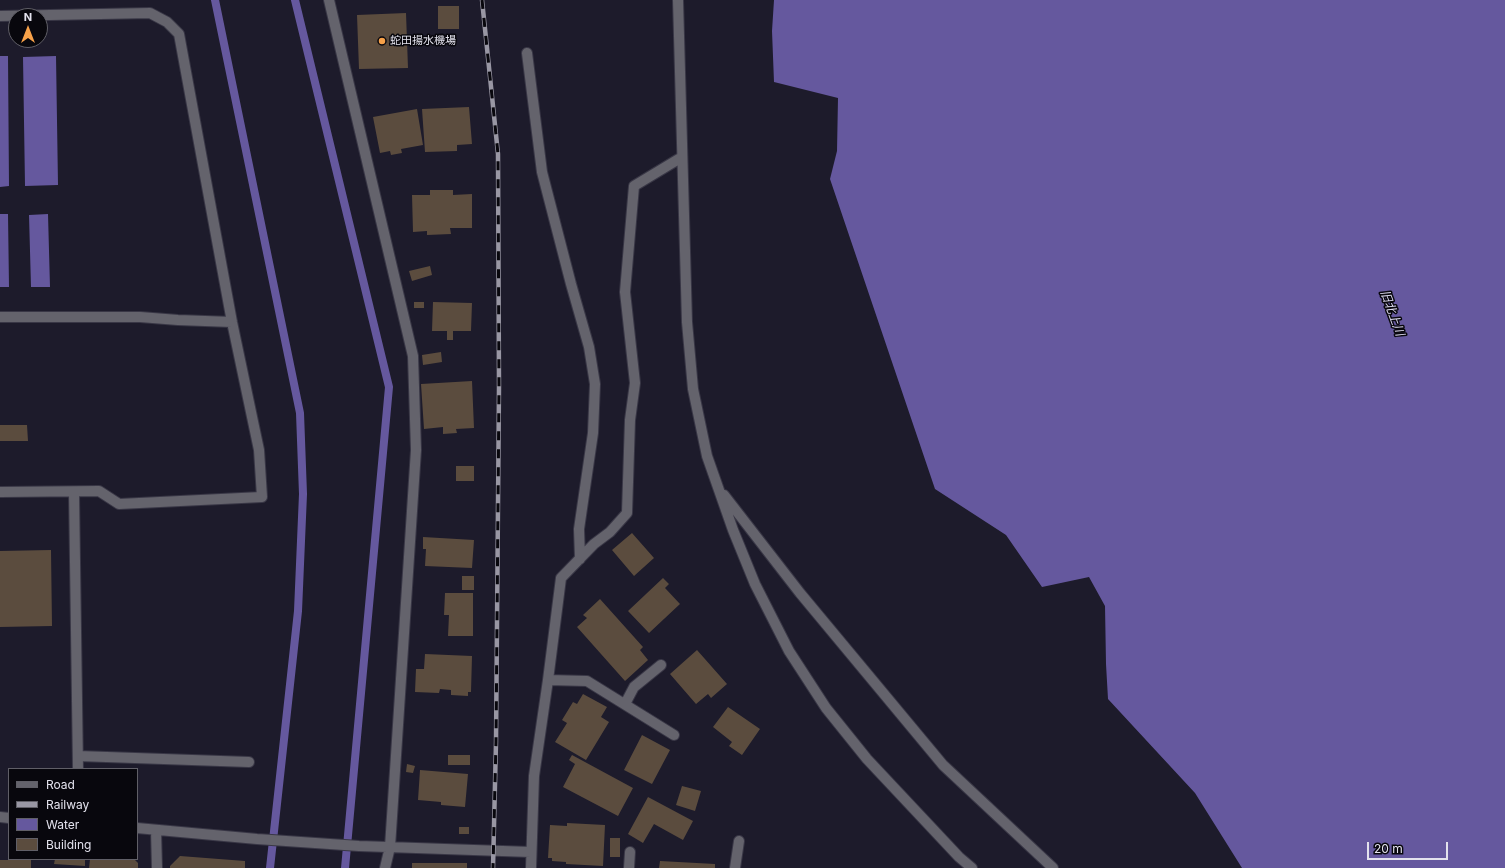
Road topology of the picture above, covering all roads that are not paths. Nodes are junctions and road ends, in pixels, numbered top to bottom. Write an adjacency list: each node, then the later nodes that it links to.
1 (329, 0): 22 (street)
2 (678, 0): 5 (street)
3 (0, 16): 7 (street)
4 (527, 53): 11 (street)
5 (682, 157): 8 (street); 11 (street)
6 (0, 317): 7 (street)
7 (232, 322): 10 (street)
8 (718, 487): 25 (street); 31 (street)
9 (0, 492): 10 (street)
10 (74, 492): 16 (street)
11 (580, 559): 13 (street)
12 (661, 665): 14 (street)
13 (548, 680): 14 (street); 23 (street)
14 (625, 704): 15 (street)
15 (674, 735)
16 (78, 756): 17 (street); 18 (street)
17 (249, 762)
18 (78, 768)
19 (138, 828): 20 (street)
20 (156, 830): 22 (street); 26 (street)
21 (739, 841): 30 (street)
22 (390, 848): 23 (street); 27 (street)
23 (531, 852): 28 (street)
24 (630, 852): 29 (street)
25 (970, 867)
26 (157, 868)
27 (386, 868)
28 (531, 868)
29 (629, 868)
30 (735, 868)
31 (1053, 868)

